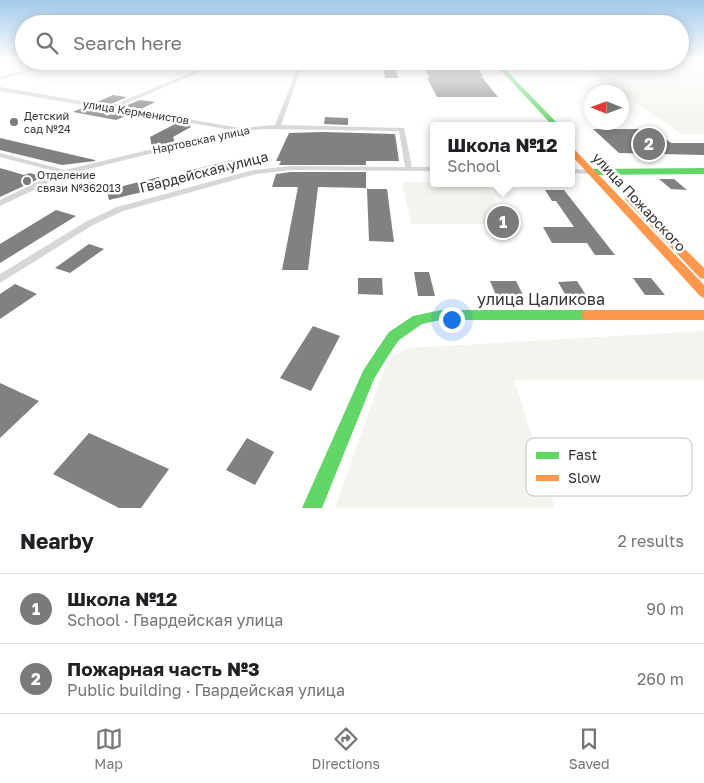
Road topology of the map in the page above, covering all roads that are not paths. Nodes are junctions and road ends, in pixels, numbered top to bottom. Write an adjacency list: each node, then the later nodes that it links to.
1 (171, 83): 7 (street)
2 (294, 83): 10 (street)
3 (510, 83): 6 (main road)
4 (513, 83): 6 (main road)
5 (0, 89): 7 (street, улица Керменистов)
6 (534, 107): 8 (main road); 9 (main road)
7 (112, 108): 11 (street, улица Керменистов)
8 (544, 122)
9 (552, 122)
10 (277, 127): 11 (street, Нартовская улица); 15 (street, Нартовская улица)
11 (243, 129): 19 (street, Нартовская улица)
12 (575, 144): 21 (main road, улица Пожарского)
13 (0, 155): 19 (street)
14 (575, 155): 20 (main road, улица Пожарского)
15 (409, 169): 16 (street, Гвардейская улица); 24 (street, Гвардейская улица)
16 (430, 169)
17 (704, 170): 21 (main road)
18 (575, 171): 20 (street)
19 (65, 172): 22 (street, Нартовская улица)
20 (590, 172): 21 (main road); 25 (main road, улица Пожарского)
21 (602, 172): 23 (main road, улица Пожарского)
22 (0, 203)
23 (704, 275)
24 (0, 279)
25 (704, 293)
26 (704, 315): 27 (main road, улица Цаликова)
27 (312, 508)

